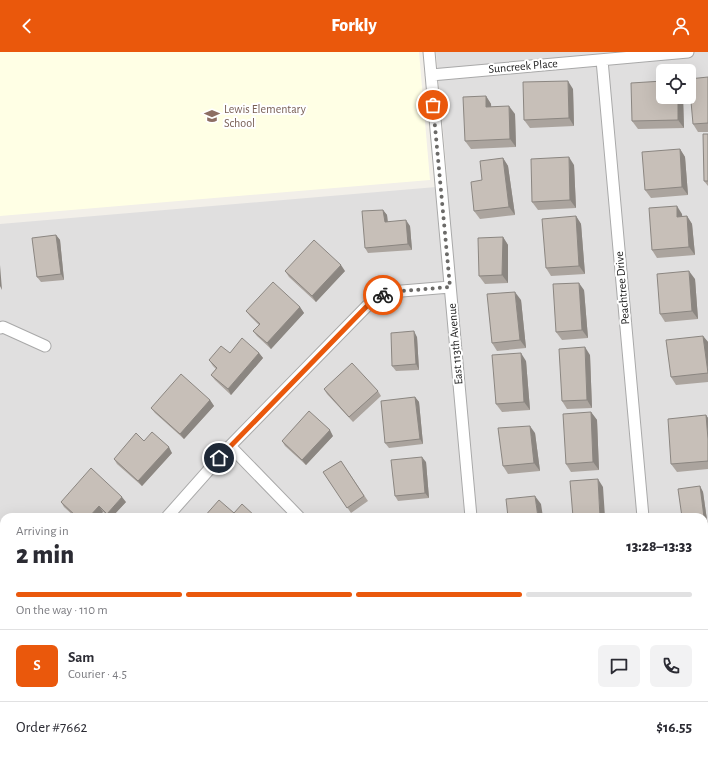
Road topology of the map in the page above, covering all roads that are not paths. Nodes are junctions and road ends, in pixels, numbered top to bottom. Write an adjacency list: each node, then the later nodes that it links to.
1 (429, 52): 4 (street, East 113th Avenue)
2 (688, 52): 3 (street, Suncreek Place)
3 (602, 60): 4 (street, Suncreek Place); 12 (street, Peachtree Drive)
4 (431, 74): 5 (street, East 113th Avenue)
5 (450, 287): 8 (street); 11 (street, East 113th Avenue)
6 (0, 328): 7 (street)
7 (45, 346)
8 (230, 446): 9 (street); 10 (street)
9 (171, 513)
10 (295, 513)
11 (471, 513)
12 (643, 513)

